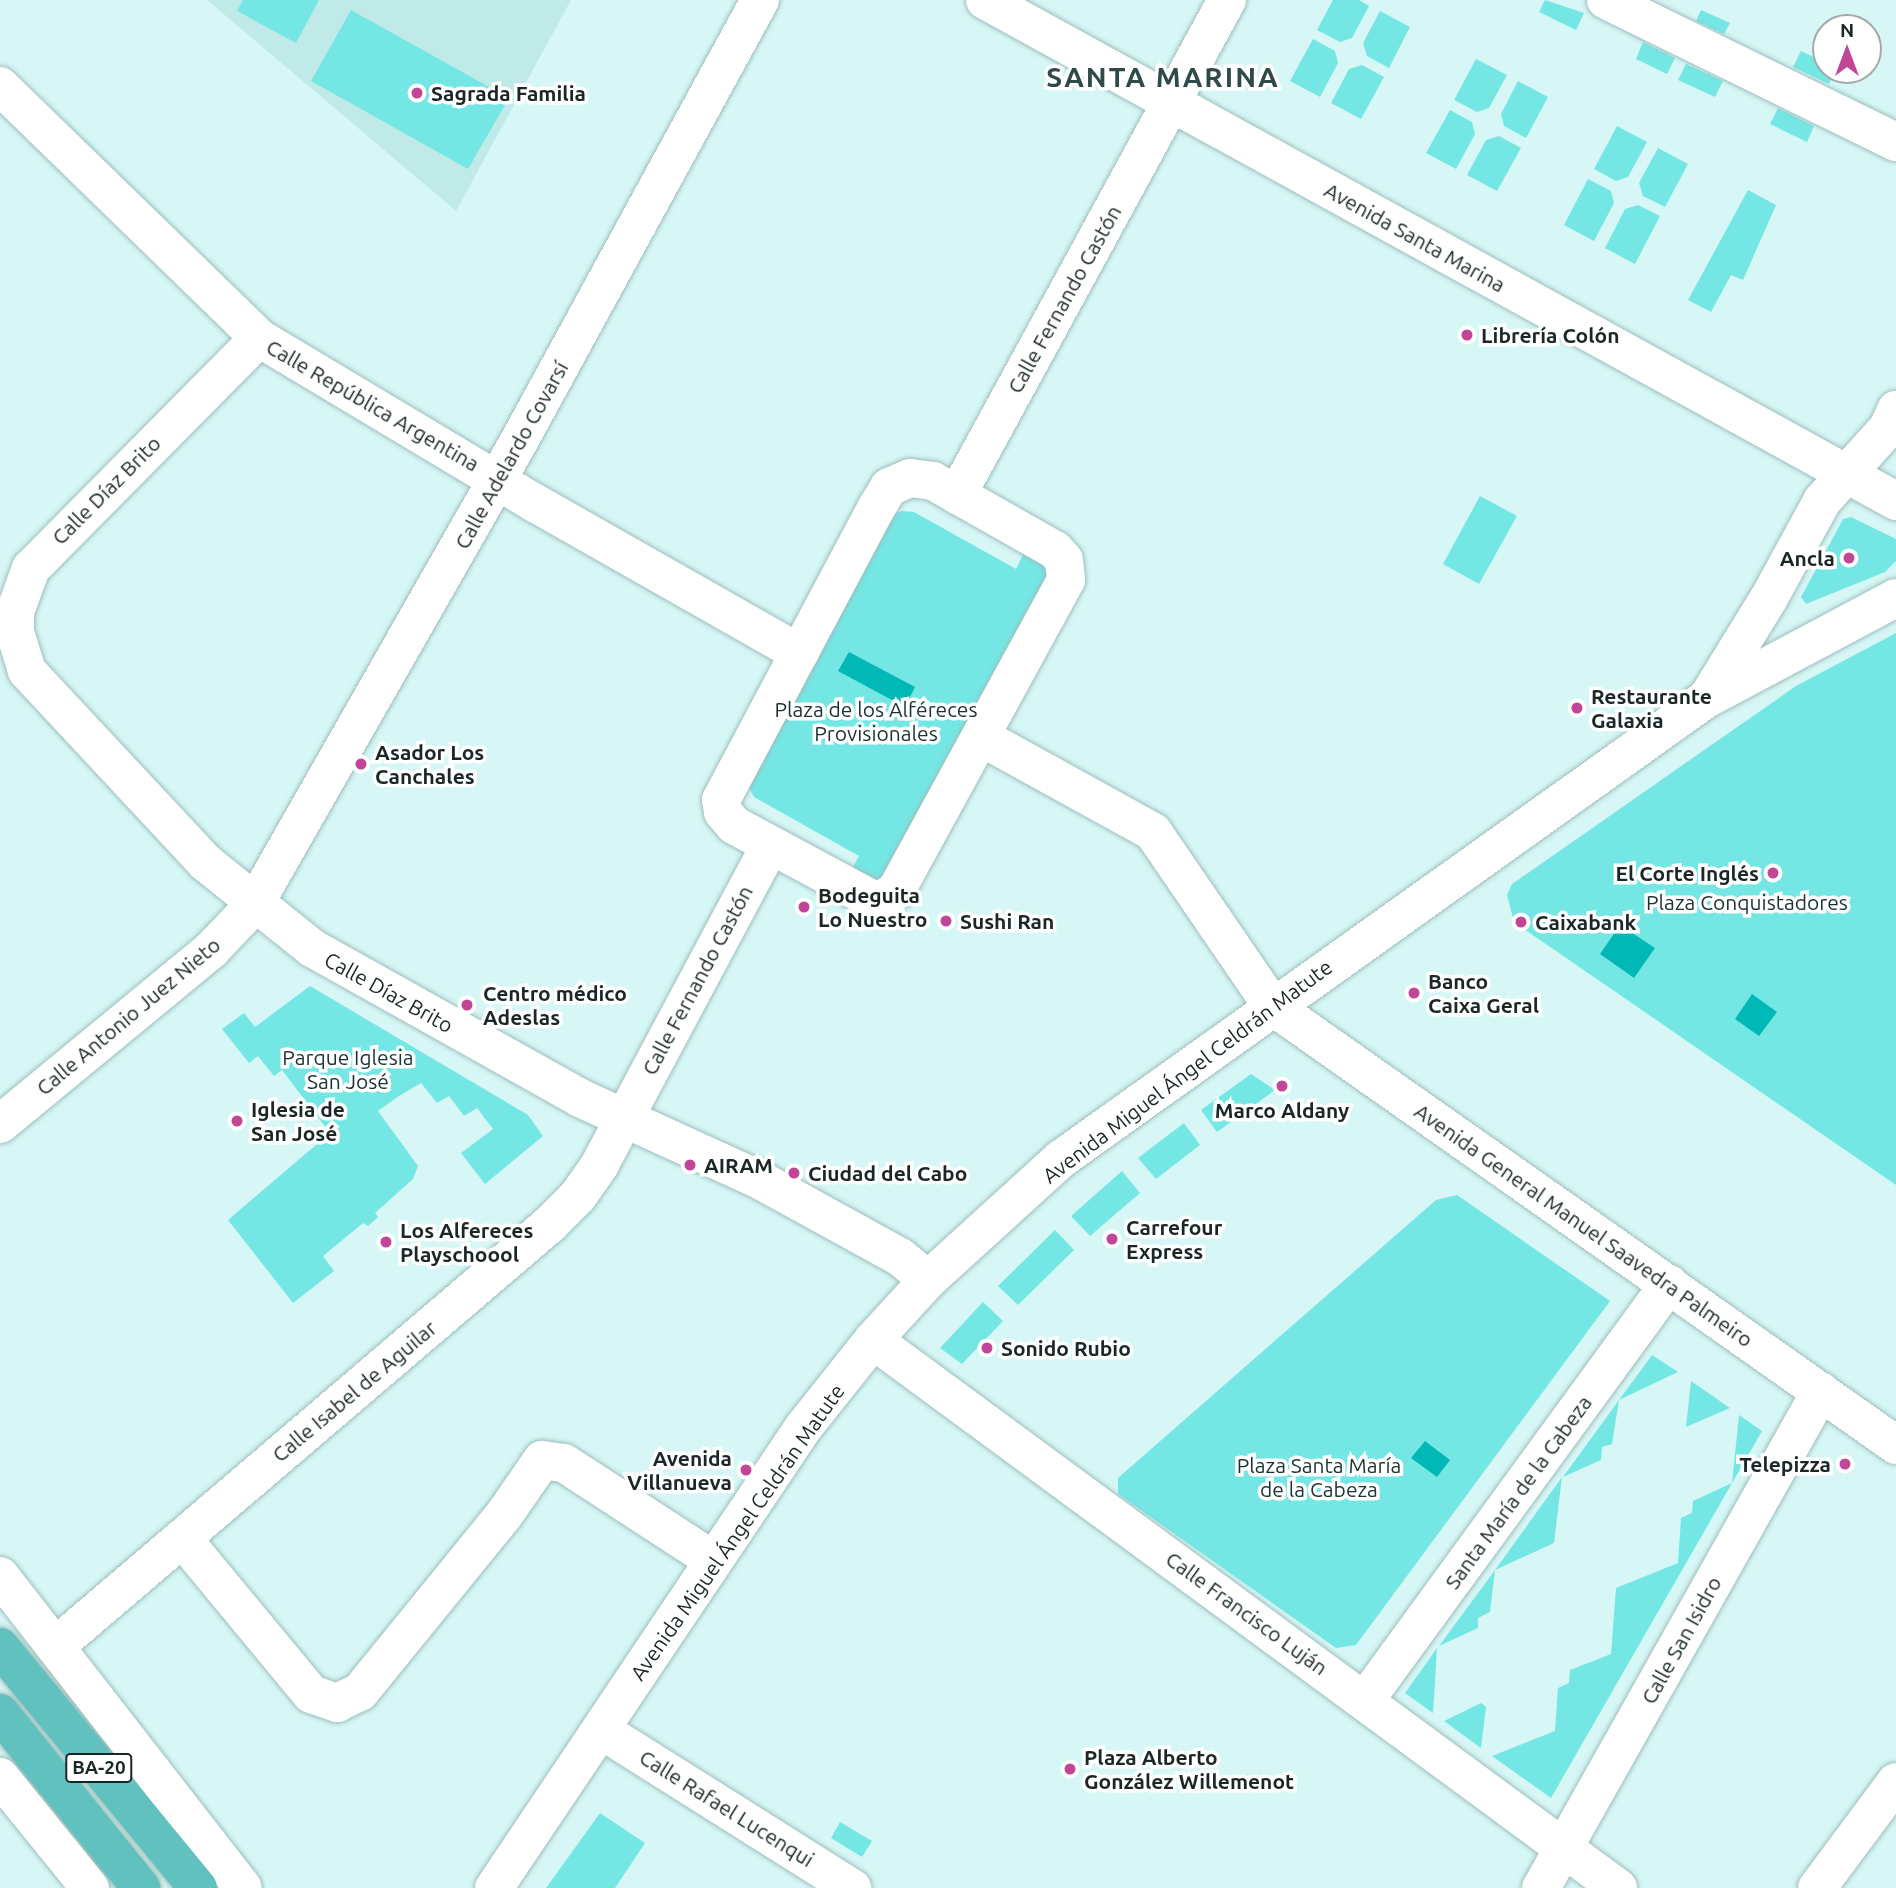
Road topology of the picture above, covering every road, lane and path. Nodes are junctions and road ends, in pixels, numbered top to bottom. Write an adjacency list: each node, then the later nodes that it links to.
1 (760, 0): 11 (street, Calle Adelardo Covarsí)
2 (985, 0): 6 (street, Avenida Santa Marina)
3 (1227, 0): 6 (street, Calle Fernando Castón)
4 (1606, 0): 7 (street)
5 (0, 86): 8 (street, Calle República Argentina)
6 (1171, 103): 10 (street, Avenida Santa Marina); 12 (street, Calle Fernando Castón)
7 (1896, 142)
8 (259, 338): 11 (street, Calle República Argentina); 16 (street, Calle Díaz Brito)
9 (1896, 410): 10 (street)
10 (1844, 475): 13 (street); 17 (street)
11 (498, 478): 15 (street, Calle República Argentina); 20 (street, Calle Adelardo Covarsí)
12 (957, 495): 15 (street); 18 (street)
13 (1896, 501)
14 (1896, 598): 17 (street)
15 (799, 653): 19 (street)
16 (14, 662): 20 (street, Calle Díaz Brito)
17 (1706, 699): 21 (street, Avenida Miguel Ángel Celdrán Matute)
18 (981, 737): 19 (street); 21 (street)
19 (769, 846): 22 (street, Calle Fernando Castón)
20 (254, 905): 22 (street, Calle Díaz Brito); 23 (street, Calle Antonio Juez Nieto)
21 (1272, 1006): 24 (street, Avenida Miguel Ángel Celdrán Matute); 25 (street, Avenida General Manuel Saavedra Palmeiro)
22 (624, 1115): 24 (street, Calle Díaz Brito); 29 (street, Calle Isabel de Aguilar)
23 (0, 1124)
24 (928, 1280): 26 (street, Avenida Miguel Ángel Celdrán Matute)
25 (1669, 1284): 27 (street, Avenida General Manuel Saavedra Palmeiro); 34 (street, Santa María de la Cabeza)
26 (873, 1340): 30 (street, Avenida Miguel Ángel Celdrán Matute); 34 (street, Calle Francisco Luján)
27 (1821, 1391): 28 (street, Avenida General Manuel Saavedra Palmeiro); 39 (street, Calle San Isidro)
28 (1896, 1445)
29 (181, 1538): 30 (street); 32 (street, Calle Isabel de Aguilar)
30 (713, 1560): 36 (street, Avenida Miguel Ángel Celdrán Matute)
31 (0, 1576): 32 (street)
32 (57, 1645): 43 (street)
33 (0, 1647): 42 (highway, BA-20)
34 (1366, 1699): 39 (street, Calle Francisco Luján)
35 (0, 1713): 41 (highway, BA-20)
36 (601, 1730): 44 (street, Avenida Miguel Ángel Celdrán Matute); 45 (street, Calle Rafael Lucenqui)
37 (0, 1777): 40 (street)
38 (1896, 1783): 48 (street)
39 (1563, 1849): 46 (street, Calle San Isidro); 47 (street, Calle Francisco Luján)
40 (90, 1888)
41 (141, 1888)
42 (198, 1888)
43 (243, 1888)
44 (494, 1888)
45 (852, 1888)
46 (1541, 1888)
47 (1618, 1888)
48 (1817, 1888)

